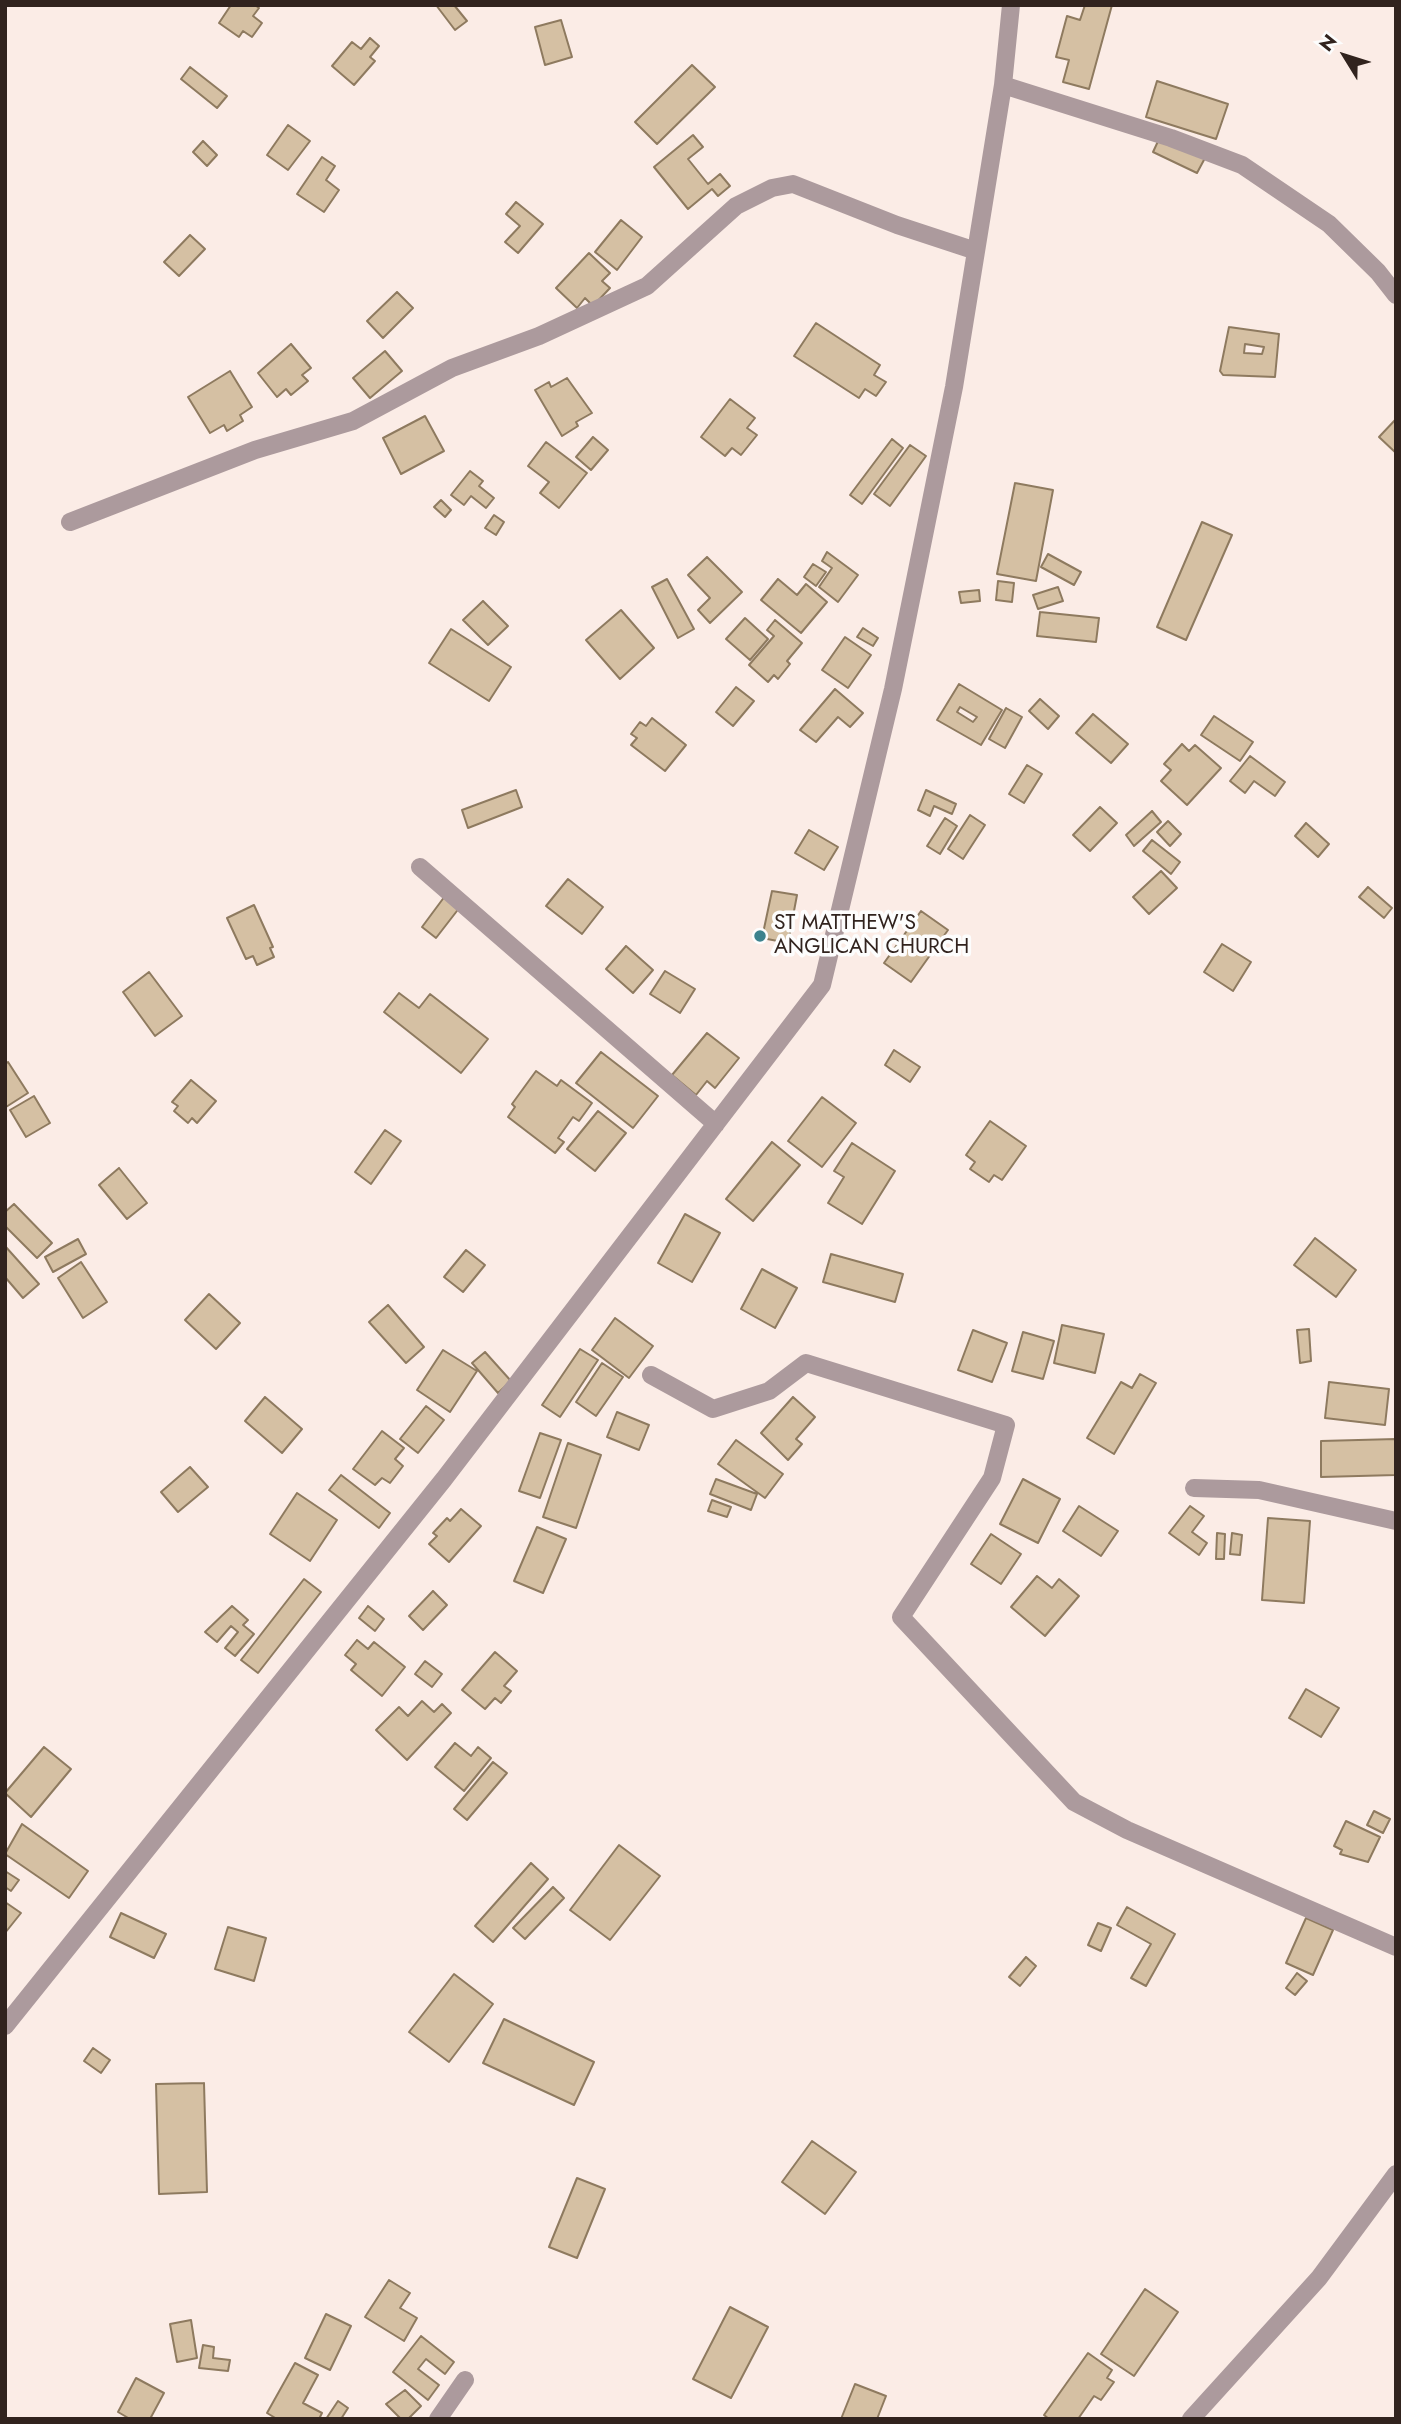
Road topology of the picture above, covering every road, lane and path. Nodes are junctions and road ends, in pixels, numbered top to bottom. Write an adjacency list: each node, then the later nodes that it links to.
1 (1011, 5): 2 (street)
2 (1003, 85): 3 (street); 4 (street)
3 (976, 251): 5 (street); 7 (street)
4 (1396, 295)
5 (70, 522)
6 (420, 867): 7 (street)
7 (716, 1124): 12 (street)
8 (651, 1375): 11 (street)
9 (1194, 1488): 10 (street)
10 (1396, 1521)
11 (1396, 1947)
12 (5, 2026)
13 (1396, 2174): 16 (street)
14 (465, 2380): 15 (street)
15 (438, 2419)
16 (1191, 2419)

